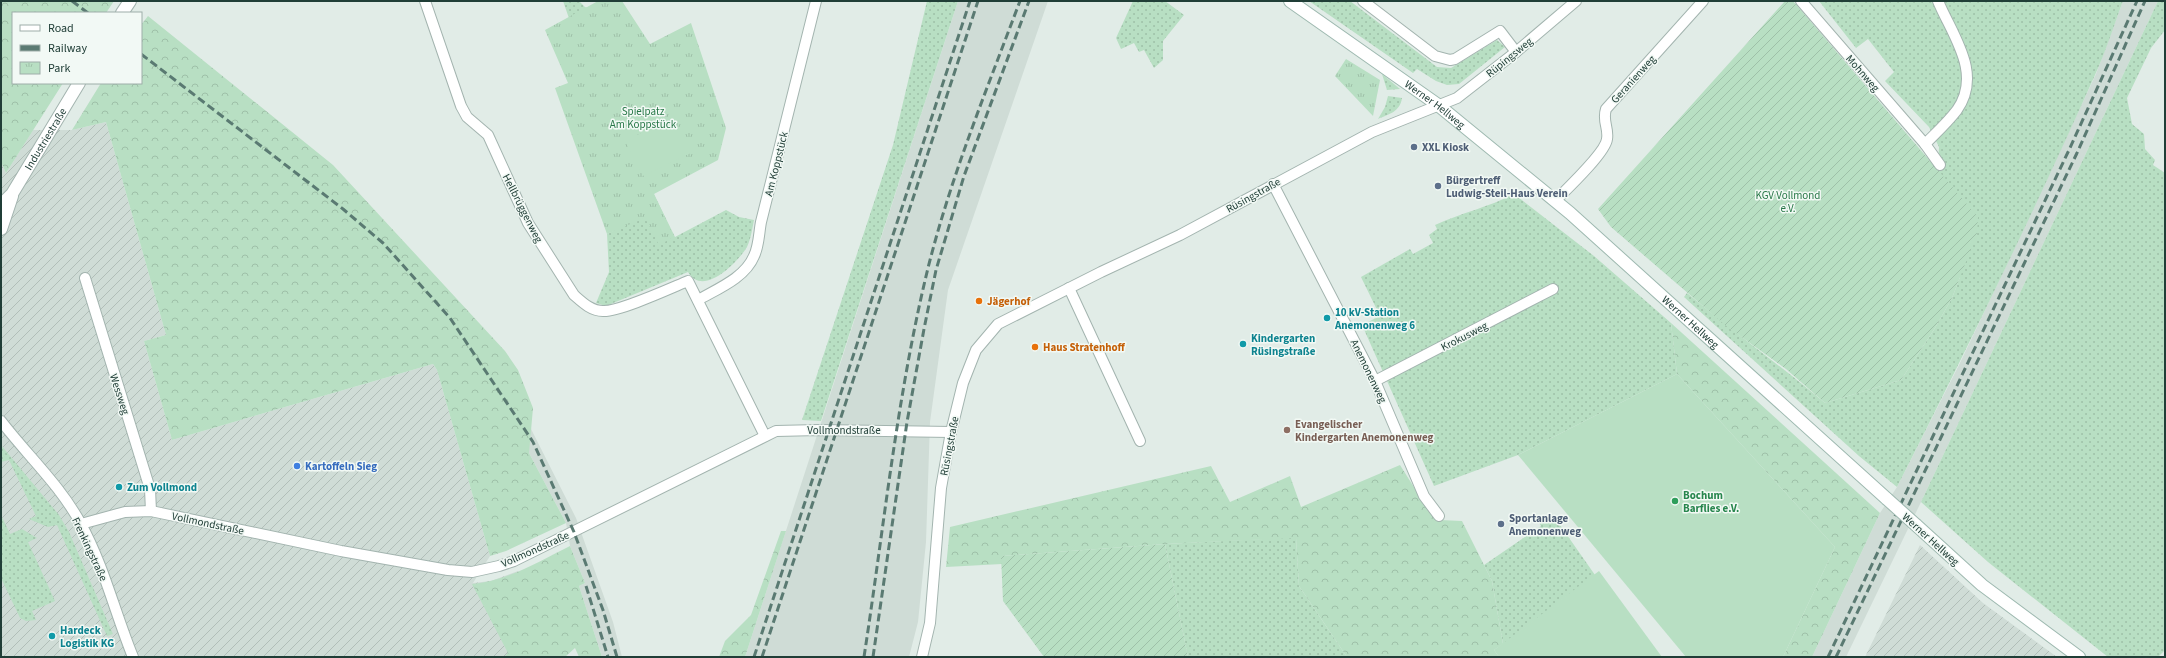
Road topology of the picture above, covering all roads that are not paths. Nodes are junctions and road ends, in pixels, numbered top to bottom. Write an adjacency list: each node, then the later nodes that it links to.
1 (130, 1): 10 (main road)
2 (425, 1): 24 (street, Hellbrüggenweg)
3 (816, 1): 24 (street, Am Koppstück)
4 (1290, 1): 13 (main road, Werner Hellweg)
5 (1363, 1): 11 (street)
6 (1703, 1): 18 (street, Geranienweg)
7 (1801, 1): 14 (street, Mohnweg)
8 (1938, 1): 14 (street)
9 (1569, 3): 11 (street, Rüpingsweg)
10 (123, 12)
11 (1516, 52): 13 (street, Rüpingsweg)
12 (78, 84): 17 (main road, Industriestraße)
13 (1438, 105): 16 (street, Rüsingstraße); 18 (main road, Werner Hellweg)
14 (1925, 144): 15 (street, Mohnweg)
15 (1940, 165)
16 (1273, 184): 22 (street, Rüsingstraße); 25 (street, Anemonenweg)
17 (12, 194): 19 (main road, Industriestraße); 20 (main road, Industriestraße)
18 (1555, 201): 37 (main road, Werner Hellweg, bridge)
19 (1, 205)
20 (1, 229)
21 (85, 278): 32 (street, Wessweg)
22 (1069, 288): 28 (street, Rüsingstraße); 31 (street)
23 (1553, 289): 25 (street, Krokusweg)
24 (698, 300): 30 (street)
25 (1375, 381): 33 (street, Anemonenweg)
26 (1, 420): 29 (street, Frenkingstraße)
27 (1, 426): 29 (street, Frenkingstraße)
28 (950, 432): 30 (street, Vollmondstraße); 36 (street, Rüsingstraße)
29 (11, 434): 34 (street, Frenkingstraße)
30 (765, 436): 32 (street, Vollmondstraße)
31 (1140, 441)
32 (151, 511): 34 (street, Vollmondstraße)
33 (1439, 516)
34 (81, 524): 35 (street, Frenkingstraße)
35 (134, 657)
36 (922, 657)
37 (2079, 657)

